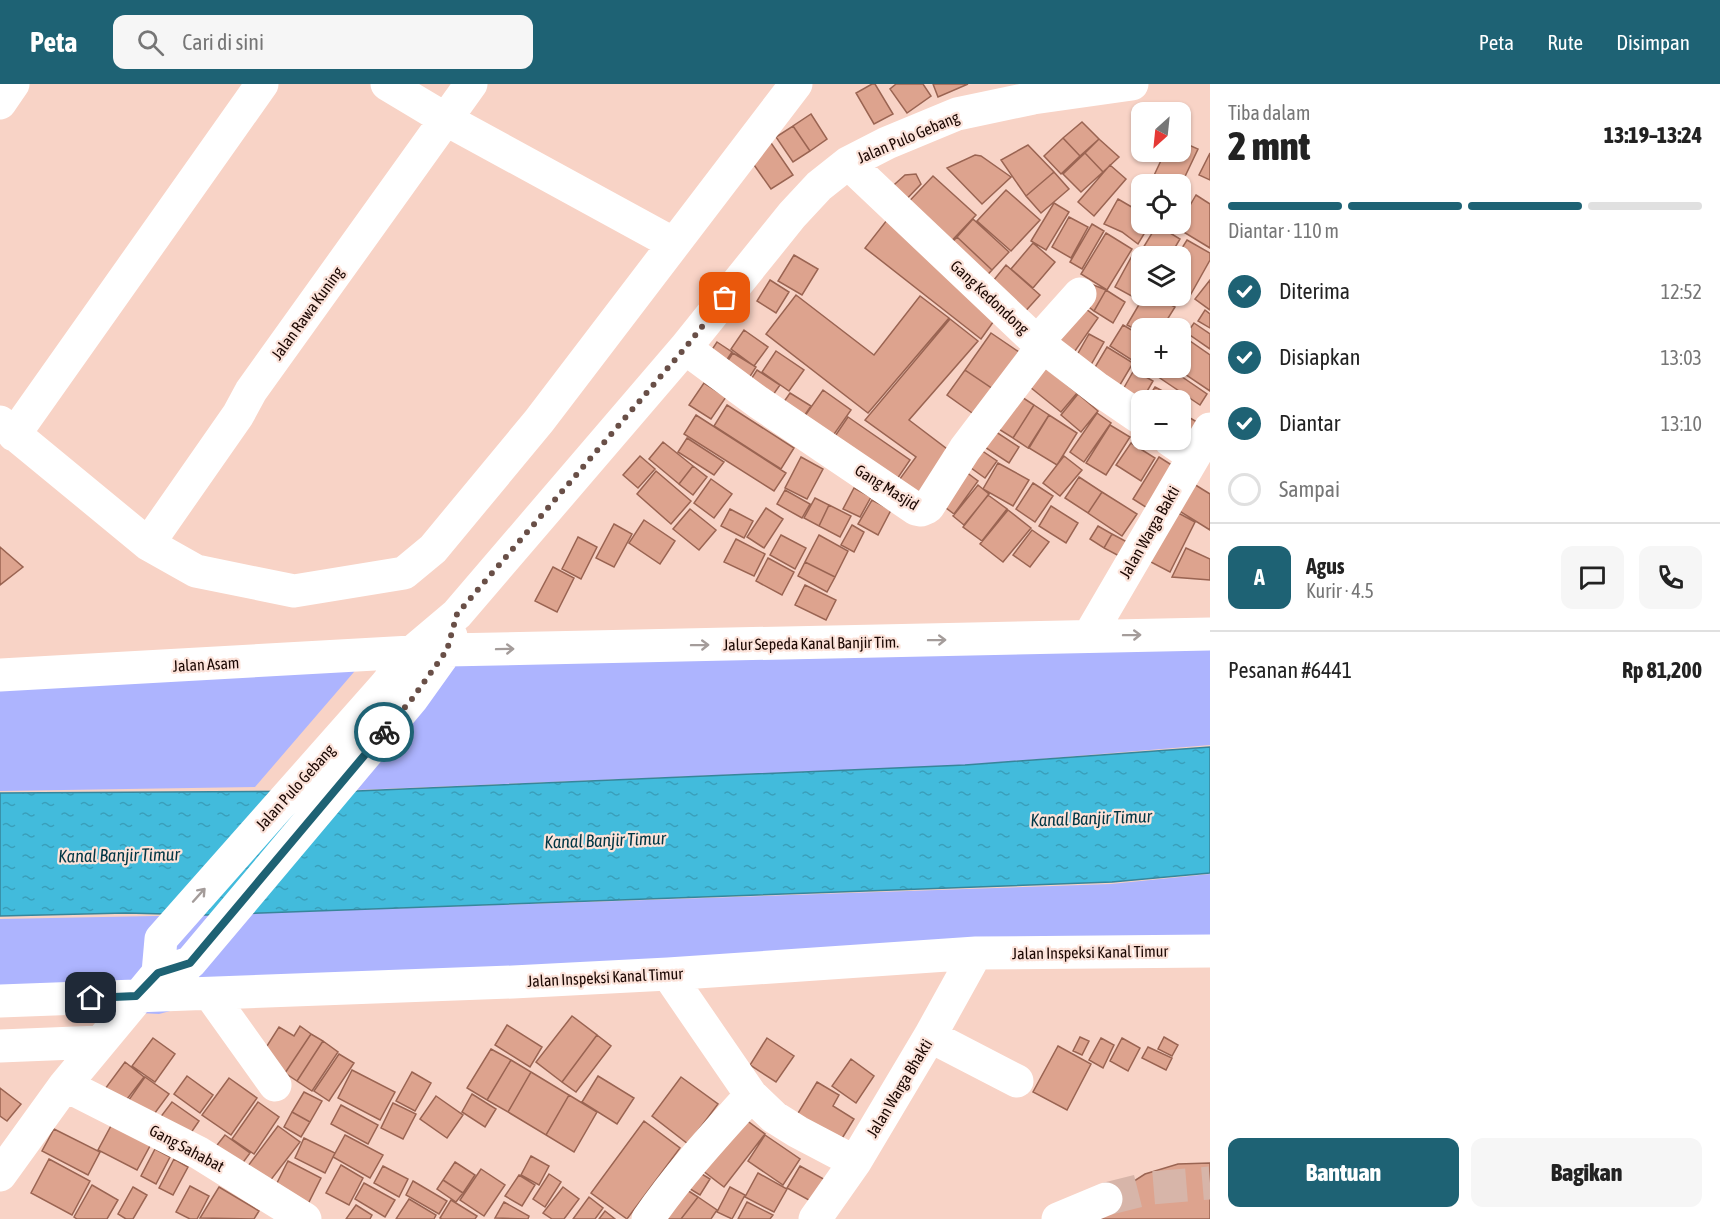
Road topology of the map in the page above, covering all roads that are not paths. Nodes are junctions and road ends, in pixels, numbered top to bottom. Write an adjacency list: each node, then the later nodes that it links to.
1 (262, 84): 13 (street)
2 (387, 84): 6 (street)
3 (471, 84): 6 (street, Jalan Rawa Kuning)
4 (796, 84): 8 (street)
5 (1132, 84): 7 (street, Jalan Pulo Gebang)
6 (447, 120): 8 (street); 15 (street, Jalan Rawa Kuning)
7 (848, 163): 10 (street, Gang Kedondong); 11 (street, Jalan Pulo Gebang)
8 (674, 244): 15 (street)
9 (1080, 294): 10 (street)
10 (1040, 344): 11 (street, Gang Masjid); 12 (street, Gang Kedondong)
11 (685, 348): 16 (street, Jalan Pulo Gebang)
12 (1131, 412)
13 (7, 429): 15 (street)
14 (1186, 450): 18 (street, Jalan Warga Bakti)
15 (148, 544)
16 (457, 614): 19 (street, Jalan Pulo Gebang); 20 (street, Jalan Pulo Gebang)
17 (1210, 634): 18 (street, Jalur Sepeda Kanal Banjir Tim., one-way to 17)
18 (1089, 636): 19 (street, Jalur Sepeda Kanal Banjir Tim., one-way to 18)
19 (447, 650): 20 (street, Jalur Sepeda Kanal Banjir Tim.); 22 (street, Jalan Pulo Gebang)
20 (412, 652): 21 (street, Jalan Asam); 22 (street, Jalan Pulo Gebang)
21 (0, 675)
22 (399, 692): 25 (street, Jalan Pulo Gebang); 25 (street, Jalan Pulo Gebang, one-way to 22)
23 (1210, 951): 24 (street, Jalan Inspeksi Kanal Timur)
24 (975, 953): 26 (street, Jalan Inspeksi Kanal Timur); 30 (street, Jalan Warga Bhakti)
25 (158, 973): 28 (street, Jalan Pulo Gebang)
26 (668, 974): 27 (street, Jalan Inspeksi Kanal Timur); 36 (street)
27 (210, 994): 28 (street, Jalan Inspeksi Kanal Timur); 35 (street)
28 (136, 996): 29 (street, Jalan Inspeksi Kanal Timur); 31 (street, Jalan Pulo Gebang)
29 (0, 1001)
30 (930, 1036): 33 (street); 37 (street, Jalan Warga Bhakti)
31 (100, 1042): 32 (street); 34 (street, Jalan Pulo Gebang)
32 (0, 1046)
33 (1017, 1081)
34 (65, 1085): 38 (street, Jalan Pulo Gebang); 40 (street, Gang Sahabat)
35 (275, 1085)
36 (751, 1095): 37 (street); 41 (street)
37 (855, 1162): 42 (street, Jalan Warga Bhakti)
38 (0, 1175)
39 (1106, 1199): 43 (street)
40 (305, 1219)
41 (648, 1219)
42 (815, 1219)
43 (1058, 1219)

